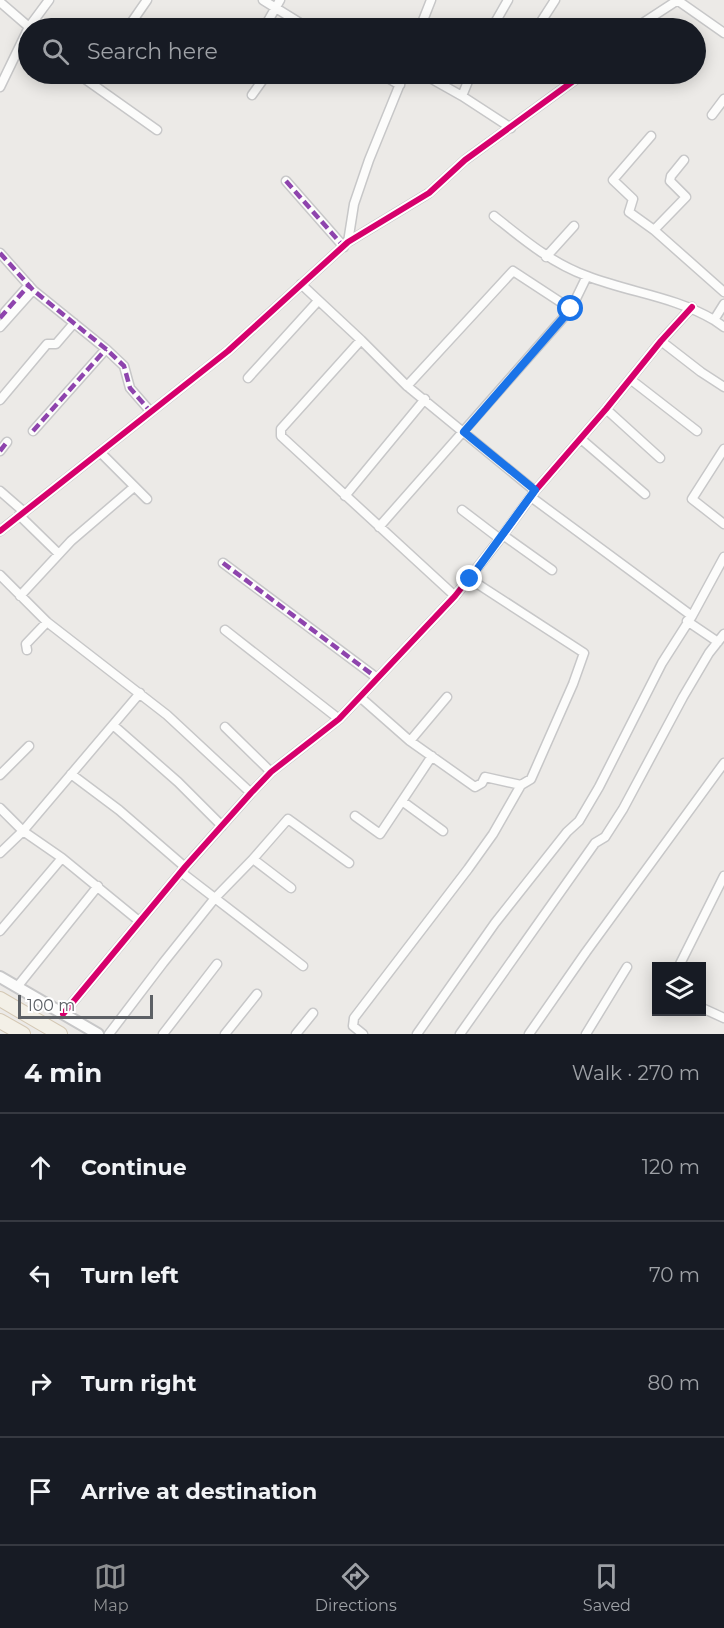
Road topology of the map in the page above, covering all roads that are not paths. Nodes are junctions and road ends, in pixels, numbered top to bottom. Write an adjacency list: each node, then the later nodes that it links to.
1 (49, 0): 10 (street)
2 (147, 0): 11 (street)
3 (263, 0): 9 (street)
4 (431, 0): 14 (street)
5 (508, 0): 15 (street)
6 (555, 0): 16 (street)
7 (677, 0): 17 (street); 18 (street)
8 (0, 2): 20 (street)
9 (278, 4): 12 (street); 13 (street)
10 (37, 18)
11 (135, 18)
12 (270, 18)
13 (294, 18)
14 (424, 18)
15 (498, 18)
16 (543, 18)
17 (650, 18)
18 (703, 18)
19 (706, 20): 21 (street)
20 (18, 23)
21 (724, 33)
22 (18, 51): 29 (street)
23 (92, 84): 35 (street)
24 (260, 84): 30 (street)
25 (441, 84): 31 (street)
26 (467, 84): 31 (street)
27 (570, 84): 34 (street)
28 (400, 85): 42 (street)
29 (0, 87)
30 (252, 95)
31 (462, 96): 34 (street)
32 (724, 99): 33 (street)
33 (712, 114)
34 (511, 128): 42 (street)
35 (158, 130)
36 (651, 136): 41 (street)
37 (684, 160): 41 (street)
38 (286, 181): 42 (street)
39 (494, 216): 44 (street)
40 (574, 226): 44 (street)
41 (654, 230): 48 (street)
42 (346, 244): 46 (street)
43 (0, 253): 47 (street)
44 (546, 257): 45 (street)
45 (587, 276): 51 (street); 52 (street)
46 (301, 284): 49 (street); 68 (street)
47 (31, 287): 53 (street); 55 (street); 56 (street)
48 (724, 292)
49 (318, 301): 58 (street); 61 (street)
50 (724, 304): 54 (street)
51 (692, 308): 54 (street); 59 (street)
52 (571, 309): 63 (street); 71 (street)
53 (0, 318)
54 (714, 320): 57 (street)
55 (74, 323): 60 (street); 66 (street)
56 (0, 327)
57 (724, 327)
58 (361, 340): 63 (street); 82 (street)
59 (661, 341): 62 (street); 64 (street)
60 (106, 349): 68 (street); 69 (street)
61 (248, 378)
62 (630, 379): 67 (street); 70 (street)
63 (407, 386): 65 (street)
64 (724, 387)
65 (425, 399): 71 (street); 82 (street)
66 (0, 400)
67 (606, 409): 72 (street); 77 (street)
68 (150, 411): 76 (street)
69 (33, 431)
70 (697, 431)
71 (464, 432): 80 (street); 87 (street)
72 (581, 439): 80 (street); 81 (street)
73 (7, 442): 75 (street)
74 (724, 449): 86 (street)
75 (0, 451)
76 (101, 453): 78 (street); 85 (street)
77 (660, 458)
78 (134, 487): 83 (street); 90 (street)
79 (0, 491): 85 (street)
80 (533, 494): 89 (street); 98 (street)
81 (645, 494)
82 (345, 496): 87 (street)
83 (147, 499)
84 (462, 510): 89 (street)
85 (21, 513): 88 (street); 90 (street)
86 (724, 524)
87 (379, 527): 97 (street)
88 (0, 531)
89 (501, 537): 93 (street); 95 (street)
90 (58, 554): 96 (street)
91 (724, 557): 98 (street)
92 (223, 563): 104 (street)
93 (552, 570)
94 (0, 575): 96 (street)
95 (470, 579): 97 (street); 118 (street)
96 (20, 596): 99 (street)
97 (455, 596): 104 (street)
98 (689, 618): 102 (street); 158 (street)
99 (47, 622): 103 (street); 105 (street)
100 (225, 630): 108 (street)
101 (724, 634): 102 (street)
102 (718, 642): 159 (street)
103 (27, 650)
104 (377, 678): 106 (street)
105 (141, 693): 109 (street); 119 (street)
106 (360, 697): 108 (street); 111 (street)
107 (447, 697): 111 (street)
108 (339, 719): 115 (street)
109 (113, 725): 116 (street); 123 (street)
110 (225, 727): 115 (street)
111 (410, 741): 113 (street)
112 (29, 746): 117 (street)
113 (432, 756): 118 (street); 120 (street)
114 (724, 763): 160 (street)
115 (271, 772): 119 (street)
116 (71, 774): 124 (street); 130 (street)
117 (0, 775)
118 (521, 786): 150 (street)
119 (251, 793): 123 (street)
120 (402, 801): 122 (street); 125 (street)
121 (0, 808): 124 (street)
122 (356, 816)
123 (222, 826): 130 (street)
124 (23, 831): 126 (street); 127 (street)
125 (443, 831)
126 (0, 853)
127 (62, 858): 132 (street); 136 (street)
128 (253, 859): 129 (street); 133 (street); 134 (street)
129 (349, 863)
130 (183, 869): 134 (street); 135 (street)
131 (724, 876): 137 (street)
132 (98, 886): 135 (street); 142 (street)
133 (291, 888)
134 (215, 898): 139 (street); 154 (street)
135 (139, 921): 147 (street)
136 (0, 931)
137 (681, 962)
138 (217, 964): 155 (street)
139 (303, 966)
140 (627, 967): 161 (street)
141 (0, 977): 142 (street)
142 (16, 987): 147 (street)
143 (257, 994): 156 (street)
144 (0, 999): 152 (main road)
145 (706, 1010): 148 (street)
146 (313, 1013): 157 (street)
147 (63, 1014): 153 (street)
148 (724, 1018)
149 (0, 1021): 151 (main road)
150 (356, 1032)
151 (23, 1034)
152 (60, 1034)
153 (98, 1034)
154 (109, 1034)
155 (163, 1034)
156 (225, 1034)
157 (296, 1034)
158 (417, 1034)
159 (460, 1034)
160 (529, 1034)
161 (586, 1034)

